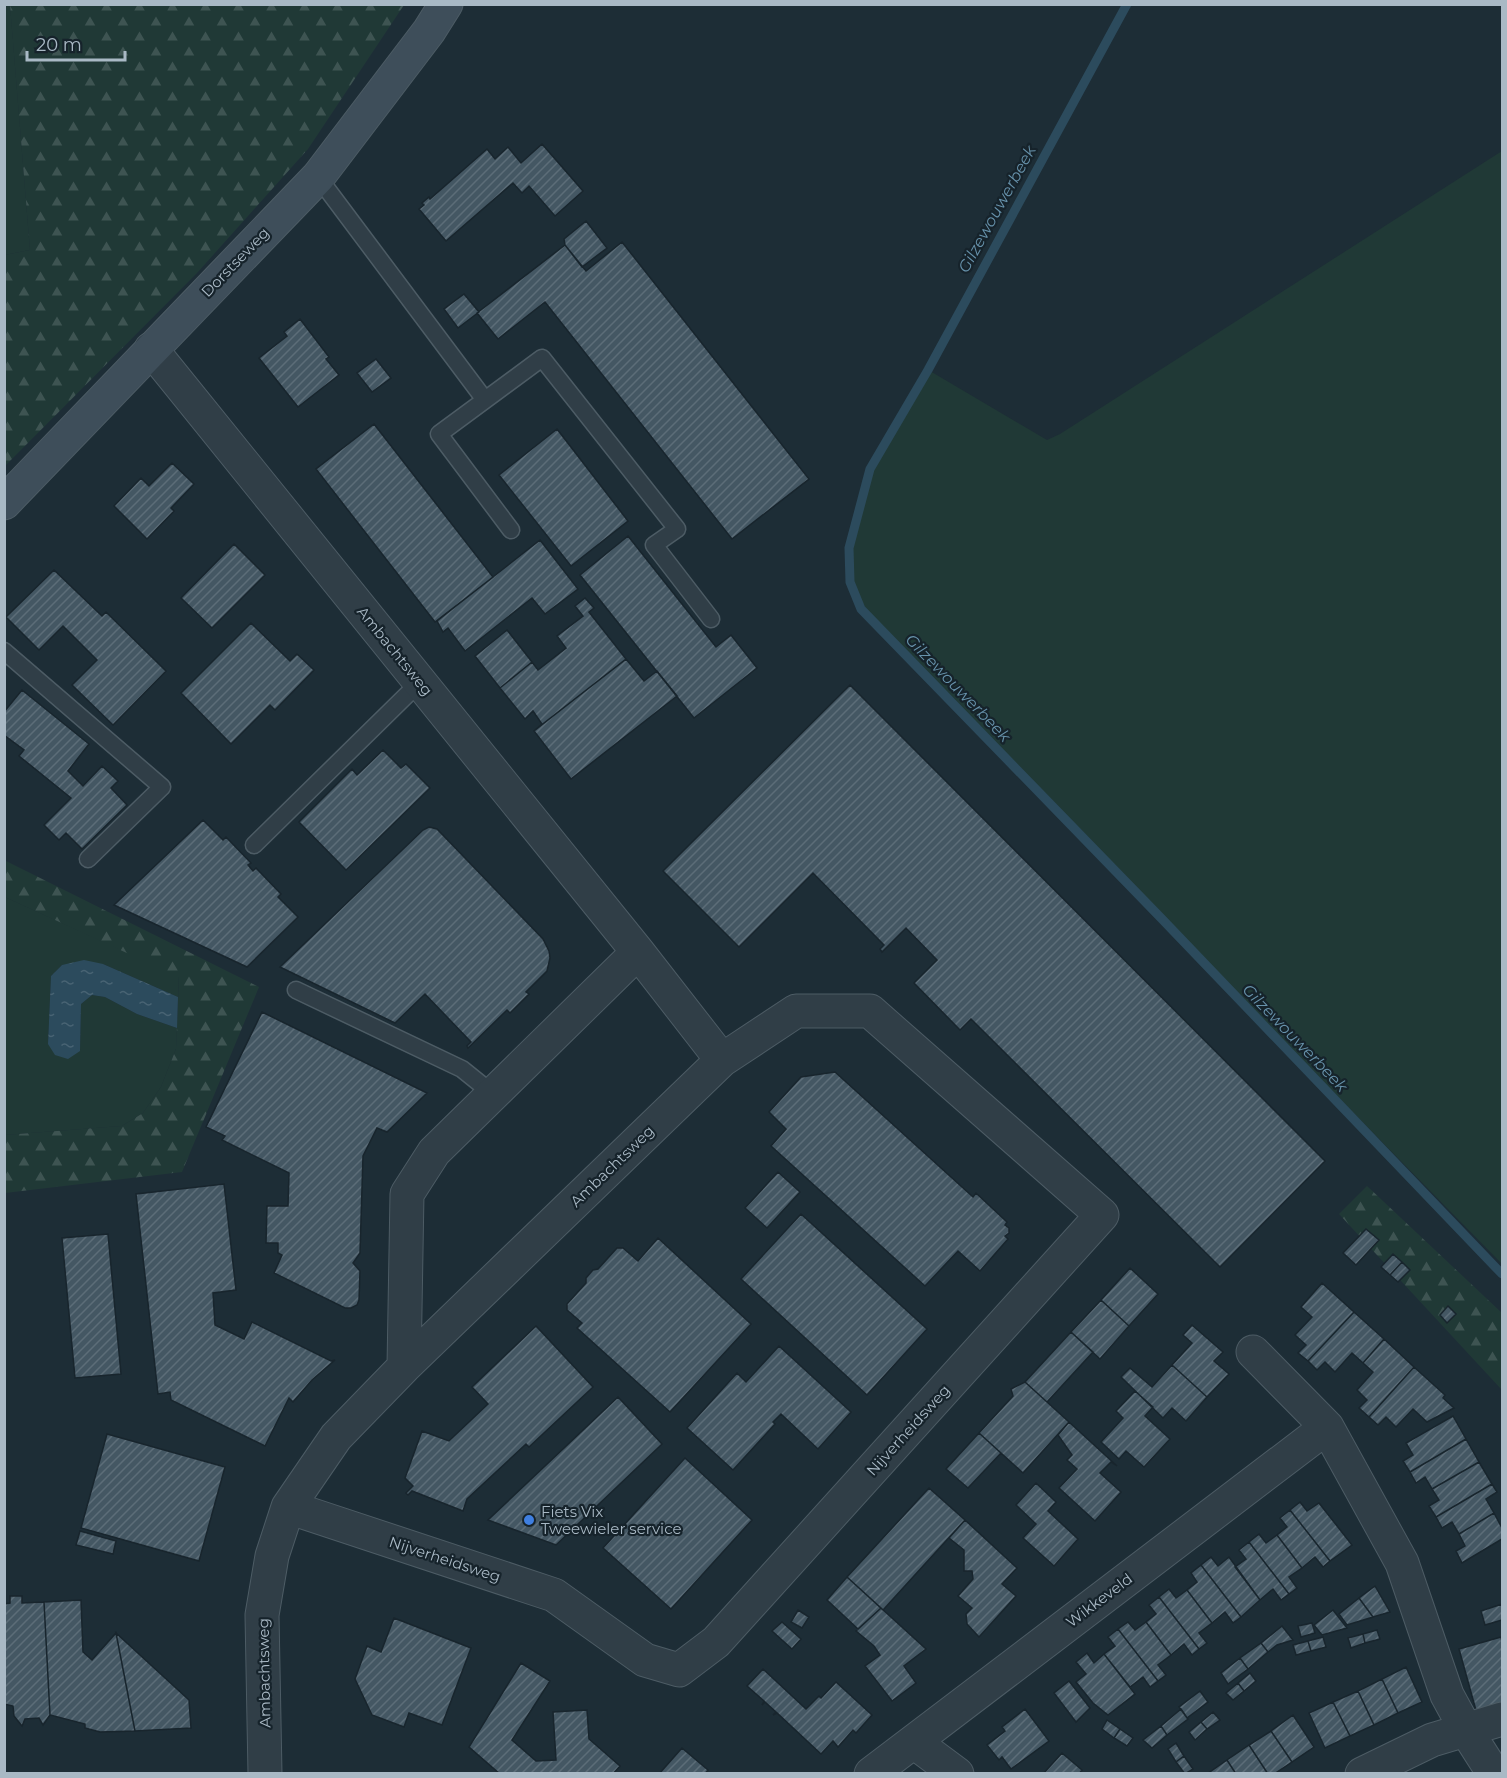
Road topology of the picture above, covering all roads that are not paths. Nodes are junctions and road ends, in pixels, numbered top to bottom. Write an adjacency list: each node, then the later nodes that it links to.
1 (446, 4): 2 (street, Dorstseweg)
2 (318, 177): 3 (street, Dorstseweg); 4 (lane)
3 (152, 349): 5 (street, Dorstseweg); 9 (street, Ambachtsweg)
4 (485, 400): 6 (lane); 7 (lane)
5 (4, 503)
6 (511, 530)
7 (711, 619)
8 (4, 651): 11 (lane)
9 (420, 682): 10 (lane); 12 (street, Ambachtsweg)
10 (254, 846)
11 (88, 860)
12 (639, 952): 14 (street, Ambachtsweg); 15 (street)
13 (296, 990): 15 (lane)
14 (722, 1060): 17 (street, Ambachtsweg); 19 (street, Nijverheidsweg)
15 (493, 1094): 17 (street)
16 (1253, 1352): 18 (street)
17 (404, 1367): 19 (street, Ambachtsweg)
18 (1327, 1426): 21 (street); 22 (street, Wikkeveld)
19 (288, 1507): 23 (street, Ambachtsweg)
20 (1503, 1719): 21 (street)
21 (1466, 1730): 26 (street); 27 (street)
22 (914, 1742): 24 (street, Wikkeveld); 25 (street)
23 (265, 1773)
24 (871, 1773)
25 (957, 1773)
26 (1362, 1773)
27 (1494, 1773)

